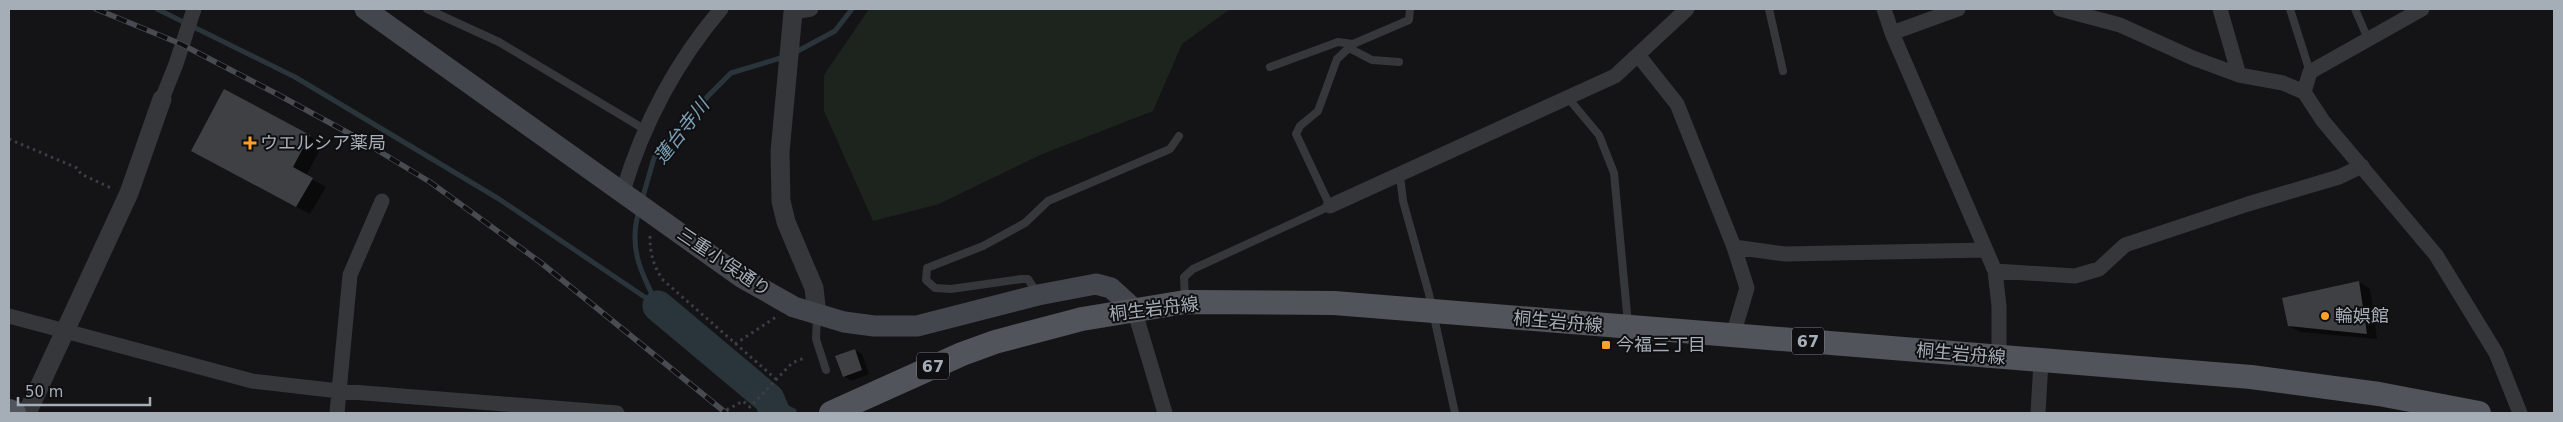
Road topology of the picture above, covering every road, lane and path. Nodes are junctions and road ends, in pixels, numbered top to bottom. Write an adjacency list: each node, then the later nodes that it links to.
1 (194, 9): 26 (street)
2 (426, 9): 28 (lane)
3 (721, 9): 28 (street)
4 (1410, 9): 18 (lane)
5 (1687, 9): 19 (street)
6 (1769, 9): 22 (lane)
7 (1884, 9): 16 (street)
8 (1958, 9): 16 (street)
9 (2060, 9): 24 (street)
10 (2220, 9): 24 (street)
11 (2290, 9): 23 (lane)
12 (2354, 9): 17 (lane)
13 (2422, 9): 17 (street)
14 (372, 10): 34 (main road, 三重小俣通り)
15 (799, 10): 45 (street)
16 (1892, 33): 39 (street)
17 (2368, 39): 23 (street)
18 (1351, 46): 20 (lane); 21 (lane); 36 (lane)
19 (1638, 55): 27 (street); 38 (street)
20 (1399, 62)
21 (1270, 67)
22 (1783, 71)
23 (2310, 72): 25 (street)
24 (2239, 75): 25 (street)
25 (2304, 92): 31 (street)
26 (162, 98): 33 (street)
27 (1568, 98): 32 (street); 48 (lane)
28 (644, 128): 34 (street)
29 (1179, 136): 41 (lane)
30 (9, 139): 33 (path)
31 (2362, 166): 40 (street); 69 (street)
32 (1400, 176): 36 (street); 44 (lane)
33 (129, 193): 49 (street)
34 (627, 195): 37 (main road, 三重小俣通り)
35 (382, 201): 57 (street)
36 (1330, 206): 42 (lane)
37 (652, 224): 45 (main road, 三重小俣通り); 51 (path)
38 (1734, 247): 39 (street); 50 (street)
39 (1986, 250): 40 (street)
40 (1995, 271): 52 (street)
41 (1038, 295): 43 (main road, 三重小俣通り); 45 (main road, 三重小俣通り)
42 (1185, 302): 43 (main road, 桐生岩舟線 / 67); 44 (main road, 桐生岩舟線 / 67)
43 (1134, 309): 64 (main road, 桐生岩舟線 / 67); 65 (street)
44 (1433, 312): 48 (main road, 桐生岩舟線 / 67); 66 (lane)
45 (817, 314): 55 (lane)
46 (778, 315): 51 (path)
47 (9, 316): 49 (street)
48 (1628, 328): 50 (main road, 桐生岩舟線 / 67)
49 (63, 332): 57 (street); 60 (street)
50 (1733, 335): 52 (main road, 桐生岩舟線 / 67)
51 (735, 344): 56 (path)
52 (1999, 356): 54 (main road, 桐生岩舟線 / 67)
53 (804, 358): 56 (path)
54 (2041, 361): 67 (street); 68 (main road, 桐生岩舟線 / 67)
55 (826, 370)
56 (776, 382): 63 (path)
57 (340, 391): 61 (street); 62 (street)
58 (9, 411): 59 (main road)
59 (14, 413)
60 (28, 413)
61 (337, 413)
62 (617, 413)
63 (721, 413)
64 (831, 413)
65 (1165, 413)
66 (1454, 413)
67 (2038, 413)
68 (2480, 413)
69 (2520, 413)

